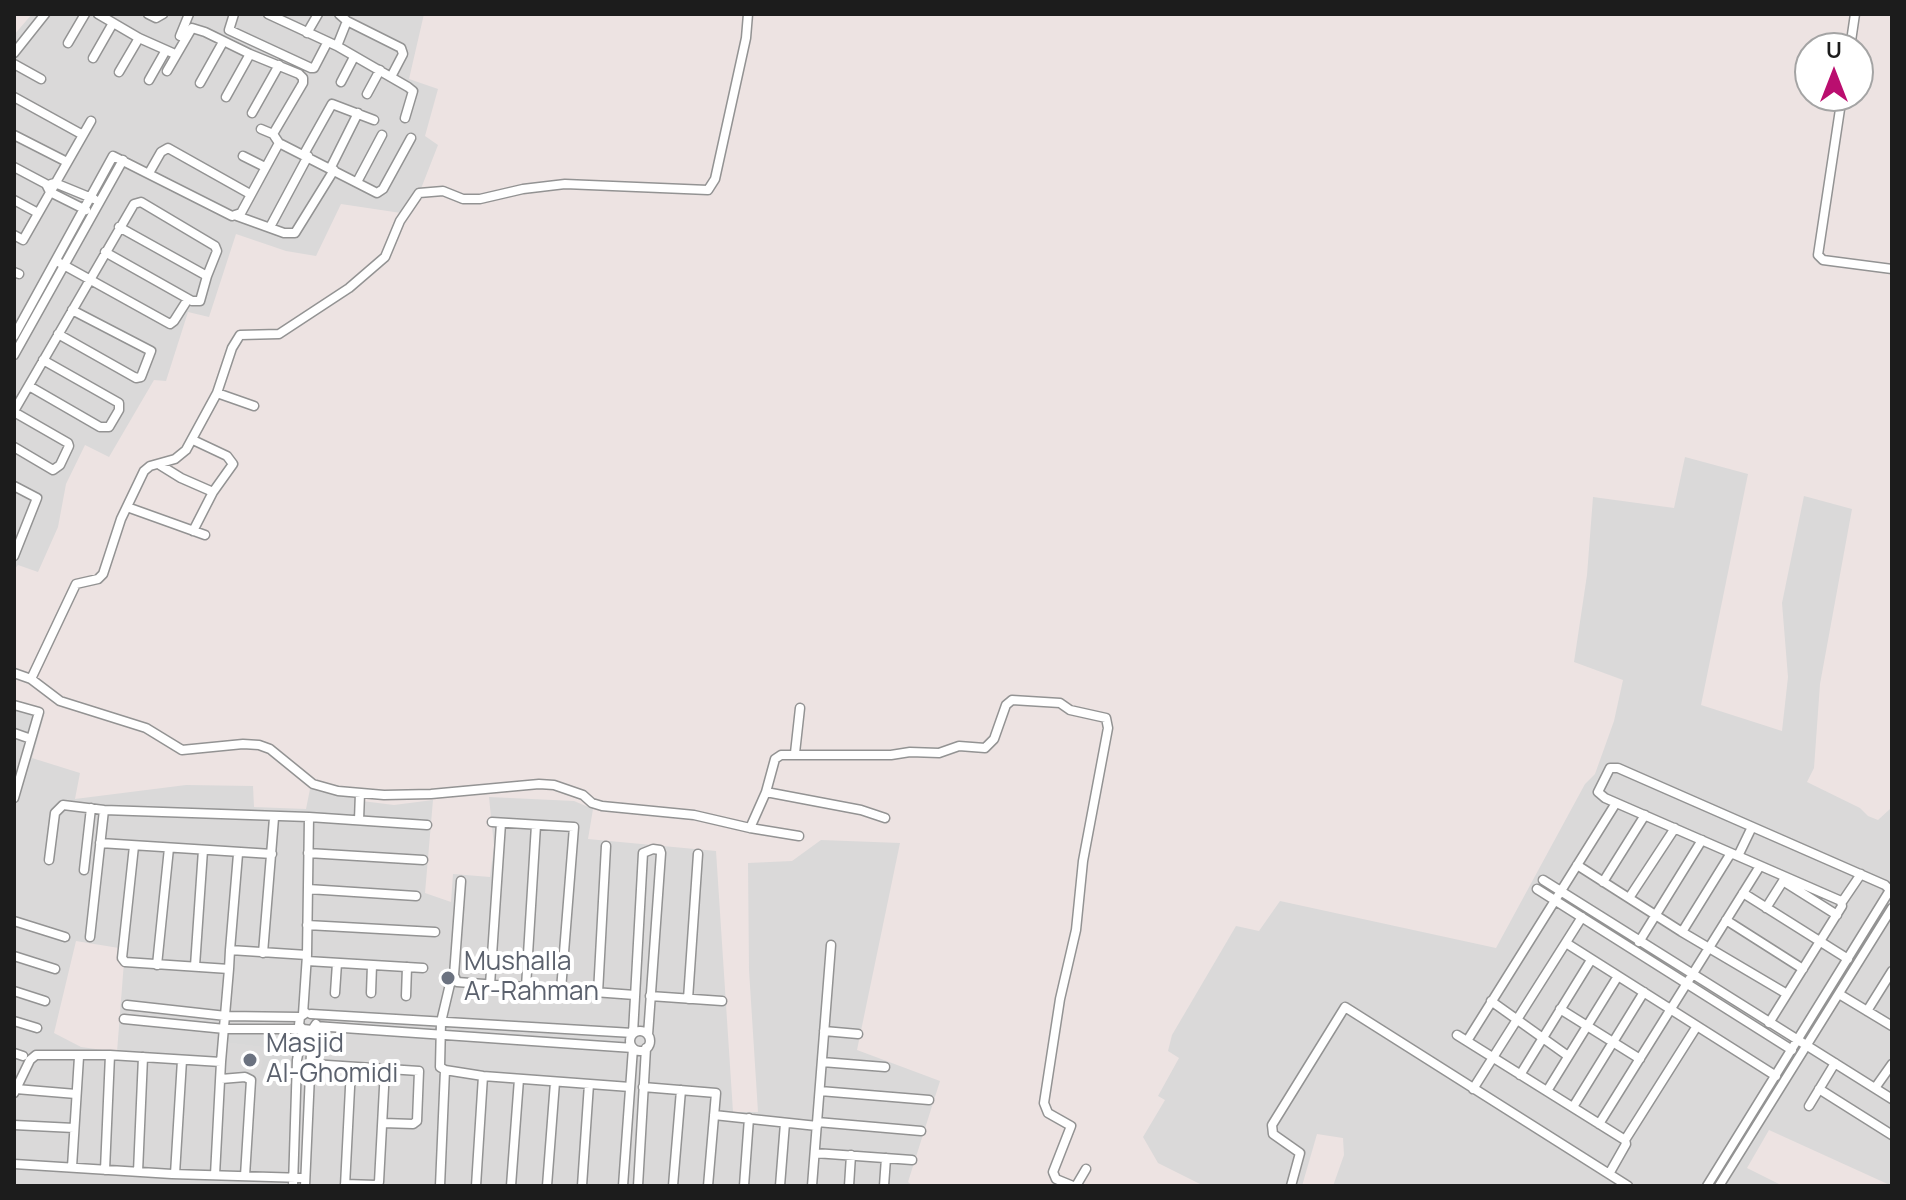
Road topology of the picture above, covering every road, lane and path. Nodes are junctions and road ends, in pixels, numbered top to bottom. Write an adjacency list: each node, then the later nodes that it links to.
1 (45, 14): 22 (street)
2 (85, 14): 18 (street)
3 (98, 14): 13 (street)
4 (148, 14): 5 (street)
5 (163, 14)
6 (189, 14): 15 (street)
7 (234, 14): 19 (street)
8 (268, 14): 14 (street)
9 (318, 14): 14 (street)
10 (339, 14): 12 (street)
11 (748, 14): 85 (street)
12 (347, 21): 20 (street); 31 (street)
13 (113, 23): 16 (street); 25 (street)
14 (307, 33): 19 (street)
15 (180, 36)
16 (139, 38): 21 (street); 30 (street)
17 (223, 42): 21 (street); 23 (street); 35 (street)
18 (68, 43)
19 (327, 43): 20 (street)
20 (337, 46): 24 (street)
21 (171, 52): 29 (street); 33 (street)
22 (14, 53)
23 (250, 54): 27 (street); 38 (street)
24 (354, 57): 28 (street); 34 (street)
25 (93, 58)
26 (14, 64): 32 (street)
27 (279, 65): 40 (street); 46 (street)
28 (380, 70): 31 (street); 36 (street)
29 (167, 71)
30 (119, 72)
31 (392, 75): 42 (street)
32 (41, 79)
33 (149, 80)
34 (341, 82)
35 (200, 83)
36 (367, 94)
37 (14, 97): 48 (street)
38 (226, 97)
39 (1840, 112): 75 (street)
40 (252, 113)
41 (358, 113): 43 (street); 52 (street); 58 (street)
42 (405, 118)
43 (374, 120)
44 (91, 121): 48 (street)
45 (261, 129): 46 (street)
46 (273, 134): 51 (street)
47 (14, 135): 55 (street)
48 (83, 135): 55 (street)
49 (382, 135): 60 (street)
50 (411, 138): 60 (street)
51 (279, 143): 52 (street); 57 (street)
52 (306, 155): 58 (street); 71 (street)
53 (243, 156): 57 (street)
54 (123, 160): 59 (street); 63 (street); 65 (street)
55 (67, 162): 61 (street)
56 (14, 167): 61 (street)
57 (265, 167): 62 (street)
58 (332, 169): 60 (street); 71 (street)
59 (149, 173): 62 (street); 69 (street)
60 (357, 182)
61 (50, 187): 63 (street); 66 (street); 67 (street)
62 (250, 194): 69 (street)
63 (90, 197): 65 (street); 66 (street)
64 (14, 200): 67 (street)
65 (100, 203): 68 (street)
66 (84, 209): 68 (street); 74 (street)
67 (38, 213): 72 (street)
68 (93, 214): 74 (street)
69 (237, 216): 71 (street)
70 (119, 227): 73 (street); 76 (street); 76 (street)
71 (270, 227)
72 (14, 235)
73 (105, 252): 77 (street); 78 (street)
74 (60, 263): 77 (street); 81 (street); 82 (street)
75 (1892, 269)
76 (207, 276): 78 (street)
77 (90, 278): 78 (street); 79 (street)
78 (188, 299)
79 (72, 310): 80 (street); 80 (street)
80 (58, 334): 83 (street)
81 (14, 336)
82 (14, 355)
83 (43, 360): 84 (street); 84 (street)
84 (29, 386): 87 (street)
85 (217, 393): 86 (street); 88 (street)
86 (254, 406)
87 (14, 412): 89 (street)
88 (193, 440): 90 (street); 92 (street)
89 (14, 447)
90 (160, 465): 92 (street); 93 (street)
91 (14, 486): 96 (street)
92 (213, 492): 95 (street)
93 (127, 507): 95 (street); 100 (street)
94 (14, 525): 96 (street)
95 (193, 531): 97 (street)
96 (25, 532): 98 (street)
97 (205, 535)
98 (14, 556)
99 (14, 673): 100 (street)
100 (31, 679): 108 (street)
101 (14, 705): 104 (street)
102 (800, 708): 105 (street)
103 (14, 733): 104 (street)
104 (31, 739): 106 (street)
105 (795, 753): 107 (street); 321 (street)
106 (18, 765): 109 (street)
107 (766, 792): 116 (street); 121 (street)
108 (360, 793): 117 (street); 121 (street)
109 (14, 795)
110 (1616, 803): 113 (street); 120 (street); 137 (street)
111 (91, 808): 112 (street); 135 (street); 139 (street)
112 (104, 810): 115 (street); 125 (street)
113 (1645, 815): 122 (street); 143 (street)
114 (309, 817): 115 (street); 117 (street); 130 (street)
115 (274, 818): 132 (street)
116 (885, 818)
117 (359, 820): 118 (street)
118 (427, 825)
119 (536, 825): 188 (street); 189 (street); 191 (street)
120 (1752, 827): 134 (street); 140 (street)
121 (750, 828): 123 (street)
122 (1675, 828): 124 (street); 149 (street)
123 (799, 836)
124 (1702, 840): 134 (street); 154 (street)
125 (100, 843): 126 (street); 162 (street)
126 (134, 846): 128 (street); 175 (street)
127 (606, 846): 196 (street)
128 (169, 848): 129 (street); 175 (street)
129 (203, 850): 131 (street); 177 (street)
130 (308, 853): 136 (street); 145 (street)
131 (238, 854): 132 (street); 168 (street)
132 (272, 854): 169 (street)
133 (698, 854): 202 (street)
134 (1735, 854): 138 (street); 160 (street)
135 (49, 860)
136 (423, 860)
137 (1577, 865): 143 (street); 147 (street)
138 (1760, 866): 141 (street); 146 (street)
139 (84, 870)
140 (1861, 874): 150 (street); 172 (street)
141 (1784, 879): 150 (street); 151 (street); 153 (street)
142 (461, 881): 186 (street)
143 (1603, 882): 149 (street)
144 (1540, 885): 147 (street)
145 (308, 889): 148 (street); 158 (street)
146 (1743, 893): 151 (street); 156 (street)
147 (1557, 895): 155 (street); 163 (street); 205 (street)
148 (416, 896)
149 (1629, 898): 154 (street)
150 (1842, 902): 153 (street)
151 (1766, 908): 164 (street)
152 (1892, 908): 198 (street)
153 (1837, 915): 164 (street)
154 (1657, 916): 160 (street); 163 (street)
155 (1582, 917): 165 (street); 187 (street)
156 (1726, 920): 167 (street); 182 (street)
157 (14, 921): 161 (street)
158 (307, 925): 159 (street); 171 (street)
159 (435, 932)
160 (1682, 932): 167 (street)
161 (65, 937)
162 (90, 937)
163 (1639, 942): 184 (street)
164 (1820, 942): 172 (street); 182 (street)
165 (1566, 943): 173 (street); 214 (street)
166 (831, 945): 226 (street)
167 (1710, 946): 184 (street); 197 (street)
168 (230, 950): 169 (street); 181 (street)
169 (263, 953): 171 (street)
170 (14, 956): 180 (street)
171 (307, 958): 174 (street); 210 (street)
172 (1848, 959): 236 (street)
173 (1591, 960): 185 (street); 207 (street)
174 (337, 963): 176 (street); 194 (street)
175 (157, 965): 177 (street)
176 (372, 965): 178 (street); 195 (street)
177 (195, 966): 181 (street)
178 (407, 967): 179 (street); 200 (street)
179 (423, 968)
180 (55, 969)
181 (229, 969): 211 (street)
182 (1803, 969): 197 (street)
183 (1892, 971): 190 (street)
184 (1692, 975): 187 (street); 217 (street)
185 (1618, 976): 193 (street); 218 (street)
186 (455, 979): 188 (street); 216 (street)
187 (1686, 984): 208 (street); 239 (street)
188 (490, 985): 189 (street)
189 (526, 987): 191 (street)
190 (1888, 987): 209 (street)
191 (561, 990): 196 (street)
192 (14, 991): 203 (street)
193 (1644, 992): 208 (street); 234 (street)
194 (335, 993)
195 (371, 993)
196 (598, 993): 199 (street)
197 (1787, 994): 217 (street)
198 (1839, 994): 209 (street); 236 (street)
199 (635, 995): 201 (street); 227 (street)
200 (406, 996)
201 (650, 996): 202 (street); 230 (street)
202 (688, 999): 204 (street)
203 (45, 1001)
204 (722, 1001)
205 (1491, 1001): 214 (street); 233 (street)
206 (127, 1005): 211 (street)
207 (1560, 1009): 218 (street); 232 (street)
208 (1671, 1009): 219 (street); 245 (street)
209 (1867, 1011): 220 (street)
210 (305, 1015): 212 (street); 216 (street); 223 (street); 223 (street)
211 (226, 1016): 212 (street); 224 (street)
212 (253, 1016): 225 (street)
213 (124, 1019): 224 (street)
214 (1517, 1020): 232 (street); 244 (street)
215 (14, 1021): 222 (street)
216 (437, 1022): 221 (street); 229 (street)
217 (1769, 1023): 236 (street)
218 (1588, 1025): 234 (street); 241 (street)
219 (1697, 1026): 258 (street); 289 (street)
220 (1892, 1026)
221 (564, 1027): 227 (street); 235 (street)
222 (37, 1028)
223 (308, 1028): 225 (street); 229 (street); 250 (street); 303 (street)
224 (225, 1029): 225 (street); 247 (street)
225 (253, 1029)
226 (824, 1031): 228 (street); 248 (street)
227 (633, 1033): 230 (street); 237 (street)
228 (858, 1034)
229 (437, 1035): 235 (street); 255 (street)
230 (648, 1035): 238 (street)
231 (1457, 1035): 233 (street)
232 (1543, 1038): 241 (street); 256 (street)
233 (1467, 1041): 244 (street)
234 (1613, 1041): 245 (street); 278 (street)
235 (562, 1043): 237 (street)
236 (1802, 1043): 239 (street); 249 (street); 325 (street)
237 (633, 1048): 238 (street); 263 (street)
238 (646, 1048): 264 (street)
239 (1792, 1050): 258 (street)
240 (110, 1055): 242 (street); 243 (street); 297 (street)
241 (1568, 1056): 271 (street)
242 (79, 1057): 269 (street); 272 (street)
243 (143, 1057): 246 (street); 298 (street)
244 (1493, 1058): 256 (street); 266 (street)
245 (1640, 1059): 284 (street)
246 (182, 1060): 247 (street); 299 (street)
247 (221, 1062): 259 (street)
248 (822, 1062): 252 (street); 270 (street)
249 (1835, 1063): 265 (street); 267 (street)
250 (312, 1064): 253 (street); 304 (street)
251 (1892, 1064): 265 (street)
252 (885, 1067)
253 (351, 1068): 254 (street); 305 (street)
254 (385, 1069): 281 (street); 281 (street)
255 (445, 1070): 257 (street); 307 (street)
256 (1520, 1075): 271 (street)
257 (483, 1076): 260 (street); 308 (street)
258 (1776, 1076): 324 (street)
259 (221, 1079): 301 (street); 302 (street)
260 (519, 1079): 261 (street); 309 (street)
261 (555, 1082): 262 (street); 310 (street)
262 (589, 1084): 263 (street); 311 (street)
263 (630, 1087): 275 (street)
264 (643, 1087): 268 (street); 276 (street)
265 (1875, 1088): 273 (street)
266 (1473, 1089): 300 (street); 322 (street)
267 (1819, 1089): 277 (street); 288 (street)
268 (681, 1090): 279 (street); 314 (street)
269 (15, 1091): 272 (street)
270 (820, 1091): 274 (street); 283 (street)
271 (1547, 1091): 278 (street)
272 (76, 1094): 286 (street)
273 (1892, 1099)
274 (929, 1100)
275 (629, 1101): 276 (street); 312 (street)
276 (642, 1102): 313 (street)
277 (1809, 1106)
278 (1573, 1107): 284 (street)
279 (714, 1115): 280 (street); 315 (street)
280 (749, 1118): 282 (street); 316 (street)
281 (383, 1123): 305 (street)
282 (785, 1123): 283 (street); 317 (street)
283 (817, 1124): 287 (street); 290 (street)
284 (1599, 1124): 289 (street)
285 (14, 1125): 286 (street)
286 (74, 1128): 295 (street)
287 (921, 1131)
288 (1892, 1135)
289 (1625, 1140): 300 (street)
290 (815, 1153): 291 (street); 318 (street)
291 (851, 1155): 292 (street); 319 (street)
292 (886, 1158): 293 (street); 320 (street)
293 (912, 1160)
294 (14, 1164): 295 (street)
295 (72, 1167): 297 (street)
296 (1086, 1169): 321 (street)
297 (105, 1170): 298 (street)
298 (138, 1172): 299 (street)
299 (174, 1174): 301 (street); 306 (street)
300 (1609, 1174): 323 (street)
301 (215, 1175): 302 (street)
302 (245, 1176): 303 (street)
303 (293, 1182): 304 (street)
304 (304, 1182)
305 (345, 1185)
306 (172, 1186)
307 (440, 1186)
308 (476, 1186)
309 (511, 1186)
310 (547, 1186)
311 (582, 1186)
312 (623, 1186)
313 (638, 1186)
314 (673, 1186)
315 (708, 1186)
316 (744, 1186)
317 (780, 1186)
318 (812, 1186)
319 (849, 1186)
320 (884, 1186)
321 (1074, 1186)
322 (1291, 1186)
323 (1628, 1186)
324 (1707, 1186)
325 (1719, 1186)

